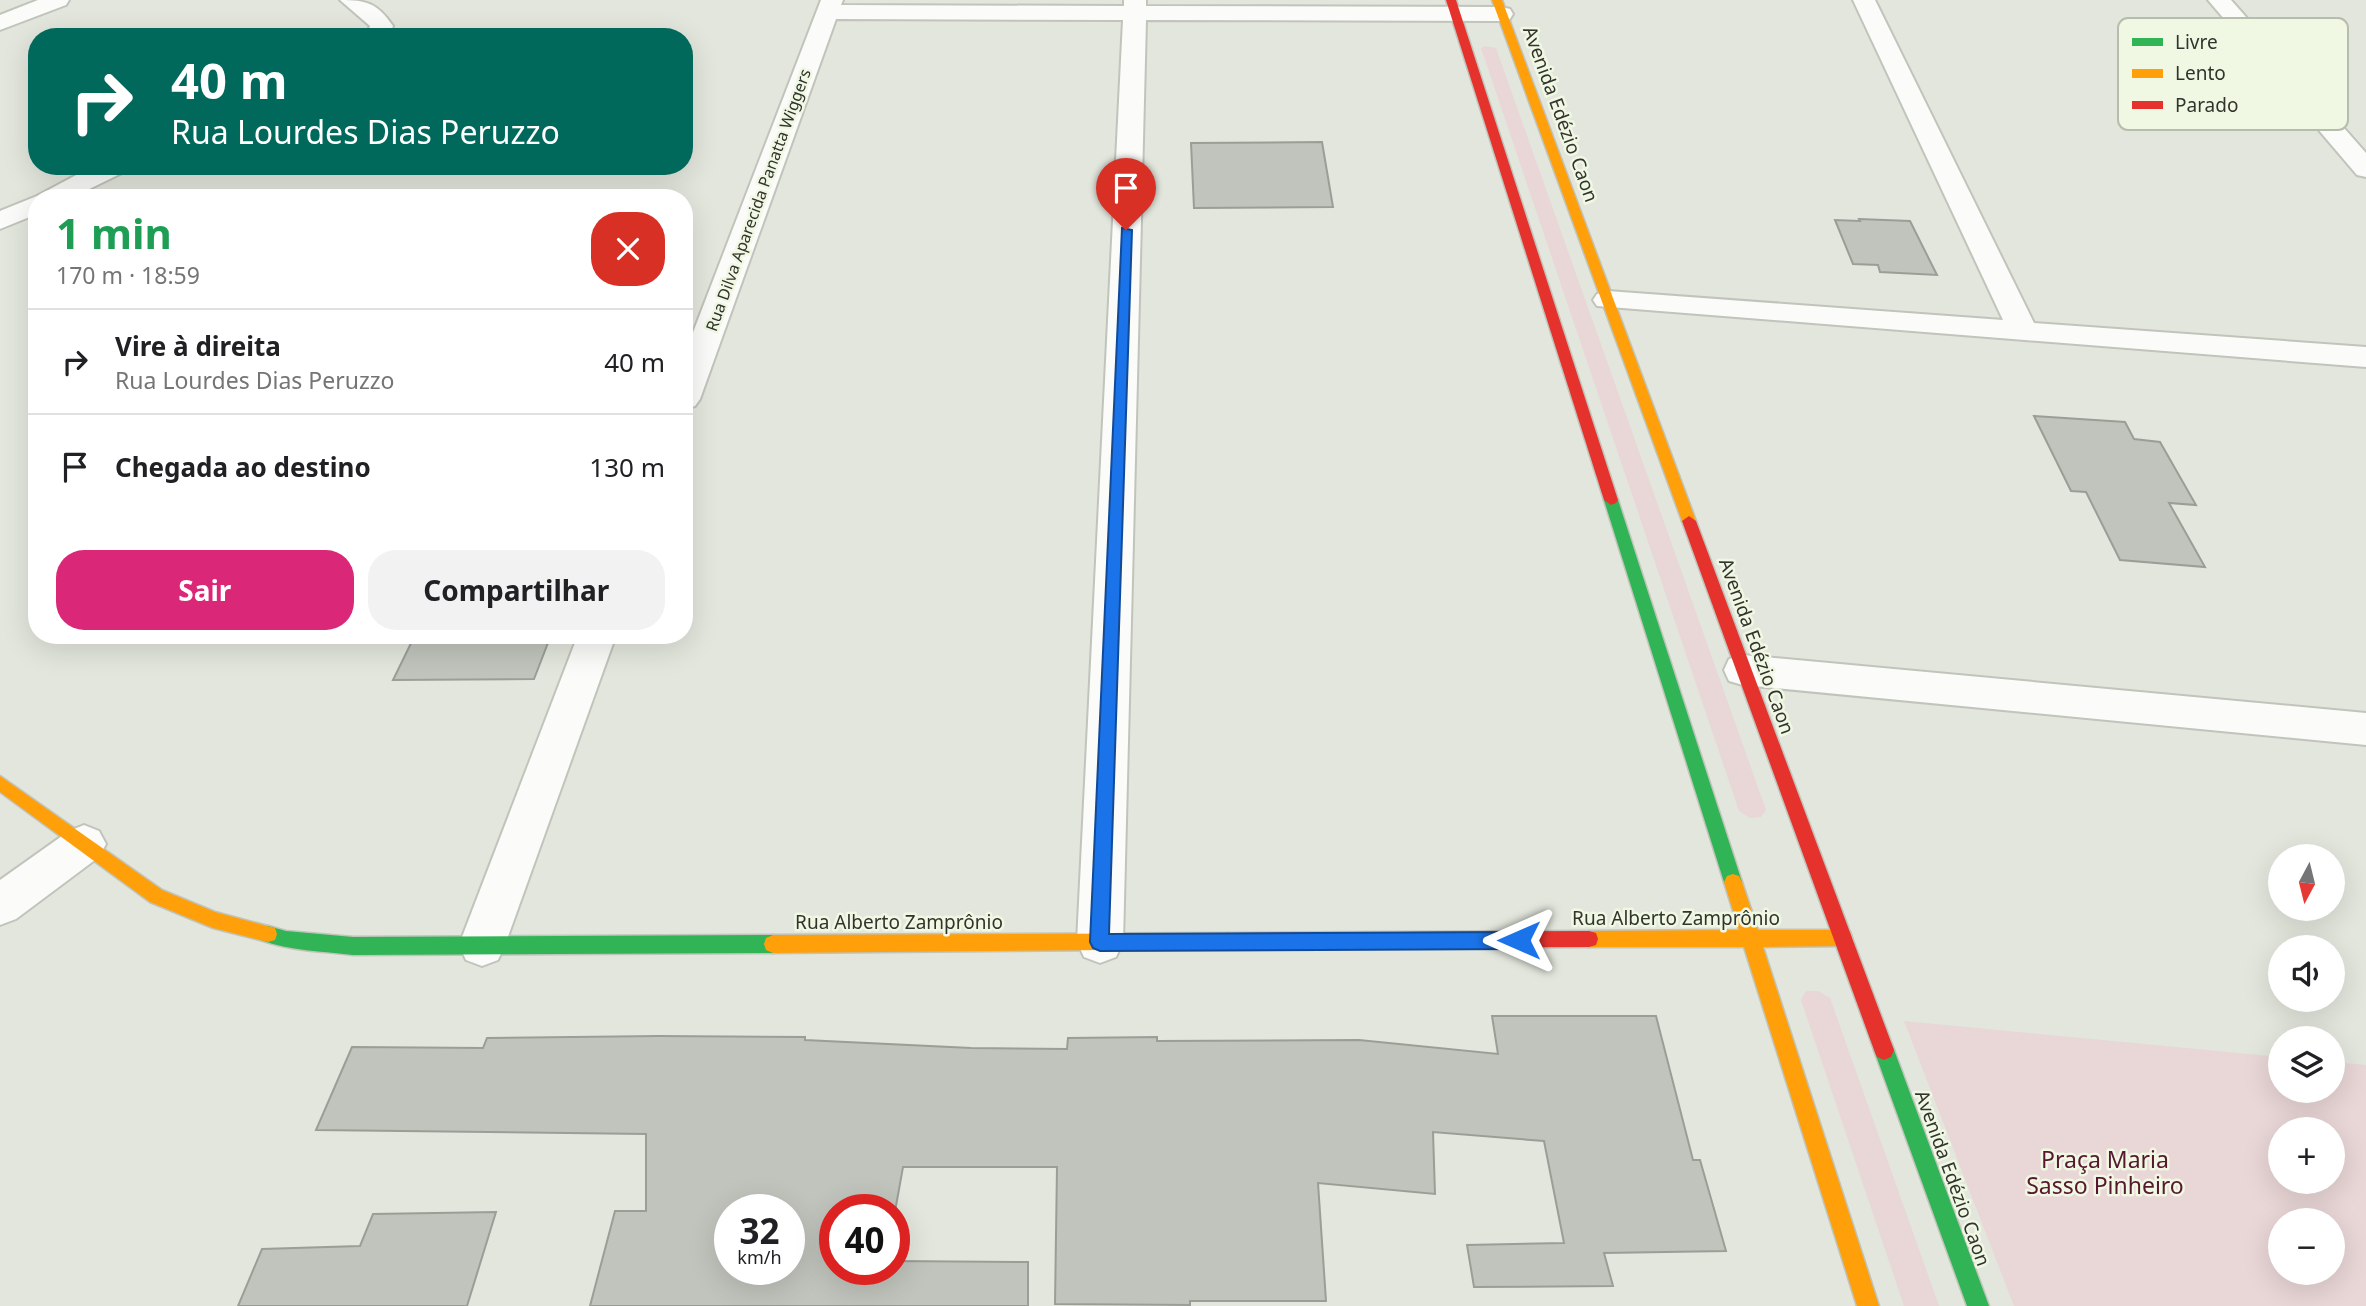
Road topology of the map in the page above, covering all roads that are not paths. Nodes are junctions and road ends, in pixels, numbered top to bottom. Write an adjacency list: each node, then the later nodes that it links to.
1 (58, 0): 10 (street)
2 (351, 0): 11 (street)
3 (1864, 0): 19 (street)
4 (2219, 0): 9 (street)
5 (829, 6): 6 (street); 21 (street, Rua Dilva Aparecida Panatta Wiggers)
6 (1135, 6): 7 (street); 30 (street)
7 (1454, 7): 8 (street); 29 (main road)
8 (1500, 7): 18 (main road, Avenida Edézio Caon)
9 (2235, 18)
10 (0, 23)
11 (381, 28)
12 (2332, 130): 13 (street)
13 (2366, 169)
14 (97, 175): 15 (street)
15 (68, 189)
16 (28, 208): 17 (street)
17 (0, 221)
18 (1608, 300): 19 (street); 23 (main road, Avenida Edézio Caon)
19 (2023, 331): 20 (street)
20 (2366, 357)
21 (693, 375)
22 (594, 644): 31 (street)
23 (1743, 670): 24 (street); 28 (main road, Avenida Edézio Caon)
24 (2366, 729)
25 (0, 783): 26 (main road, Rua Alberto Zamprônio)
26 (84, 844): 27 (street); 31 (main road, Rua Alberto Zamprônio)
27 (0, 905)
28 (1843, 938): 29 (main road, Rua Alberto Zamprônio); 33 (main road, Avenida Edézio Caon)
29 (1751, 939): 30 (main road, Rua Alberto Zamprônio); 32 (main road)
30 (1100, 942): 31 (main road, Rua Alberto Zamprônio)
31 (482, 945)
32 (1868, 1306)
33 (1978, 1306)

